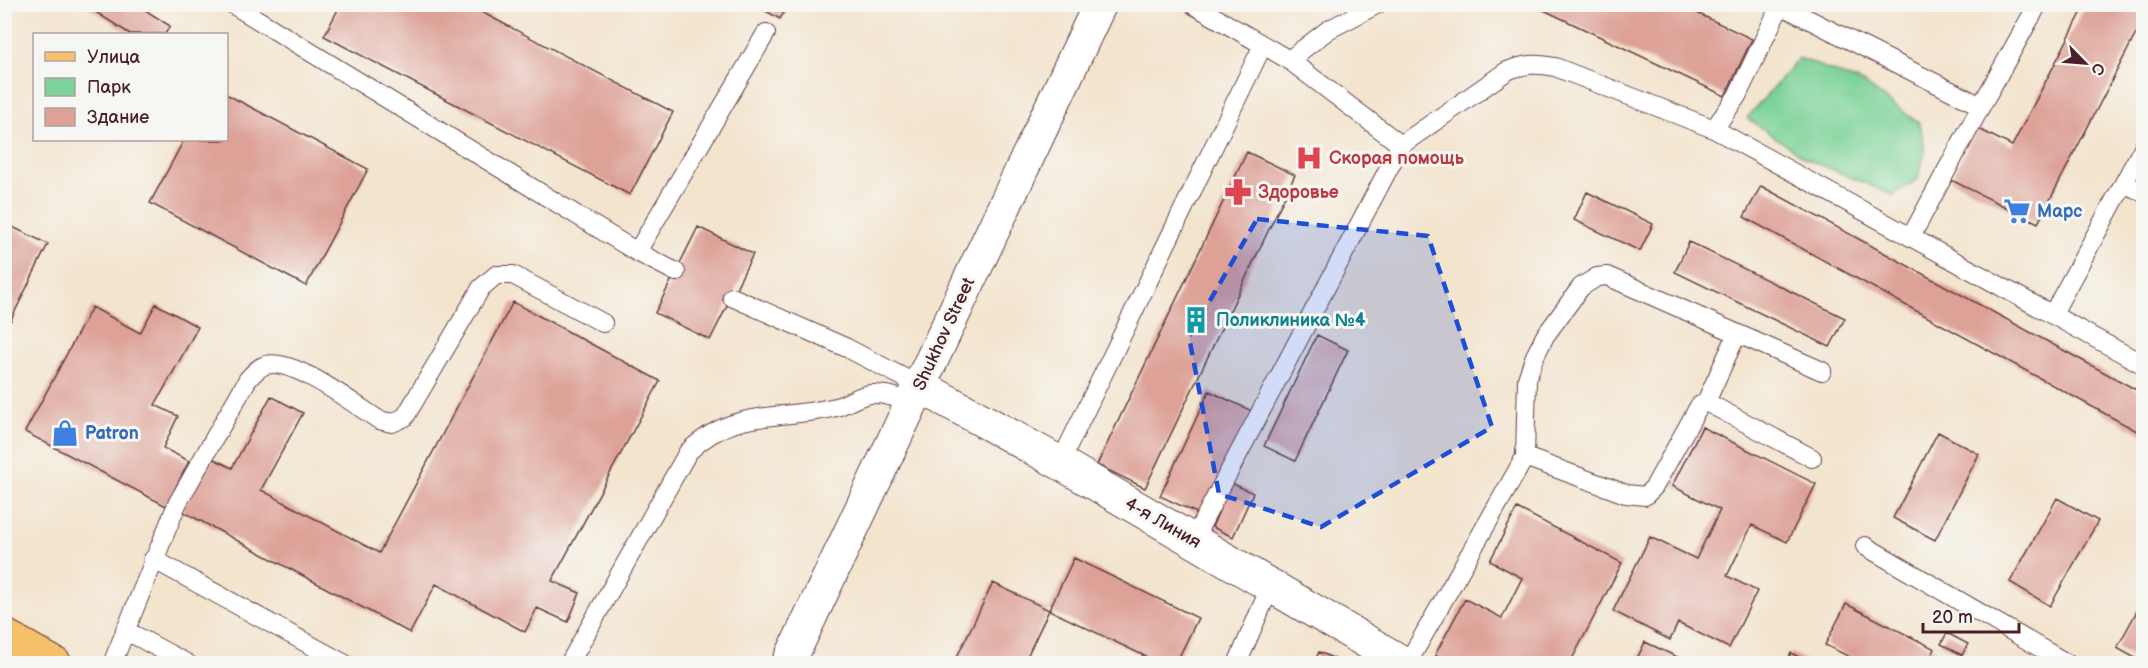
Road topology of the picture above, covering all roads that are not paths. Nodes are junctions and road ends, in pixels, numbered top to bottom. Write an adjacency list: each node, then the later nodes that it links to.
1 (232, 4): 17 (lane)
2 (1100, 4): 25 (street, Shukhov Street)
3 (1192, 4): 8 (lane)
4 (1378, 4): 9 (lane)
5 (2038, 4): 10 (lane)
6 (1779, 5): 10 (lane); 11 (lane)
7 (765, 33): 17 (lane)
8 (1262, 47): 9 (lane); 29 (lane)
9 (1289, 60): 12 (lane)
10 (1982, 106): 16 (lane)
11 (1714, 129): 12 (lane); 16 (lane)
12 (1401, 145): 30 (lane)
13 (2144, 146): 14 (lane)
14 (2124, 183): 15 (lane); 20 (lane)
15 (2144, 193)
16 (1912, 235): 20 (lane)
17 (637, 252): 18 (lane)
18 (676, 272)
19 (732, 297): 25 (lane)
20 (2052, 315): 23 (lane)
21 (603, 323): 32 (lane)
22 (1737, 334): 24 (lane); 26 (lane); 27 (lane)
23 (2144, 365)
24 (1822, 371)
25 (916, 394): 29 (street, 4-я Линия); 40 (lane); 41 (street, Shukhov Street)
26 (1706, 402): 27 (lane); 28 (lane)
27 (1525, 457): 43 (lane)
28 (1812, 458)
29 (1060, 463): 30 (street, 4-я Линия)
30 (1192, 540): 33 (street, 4-я Линия)
31 (1864, 546): 44 (lane)
32 (153, 559): 34 (lane); 39 (lane)
33 (1271, 585): 42 (lane); 43 (street, 4-я Линия)
34 (125, 630): 37 (lane); 38 (lane)
35 (4, 635): 36 (main road)
36 (55, 663)
37 (112, 663)
38 (188, 663)
39 (345, 663)
40 (569, 663)
41 (788, 663)
42 (1237, 663)
43 (1406, 663)
44 (2068, 663)

